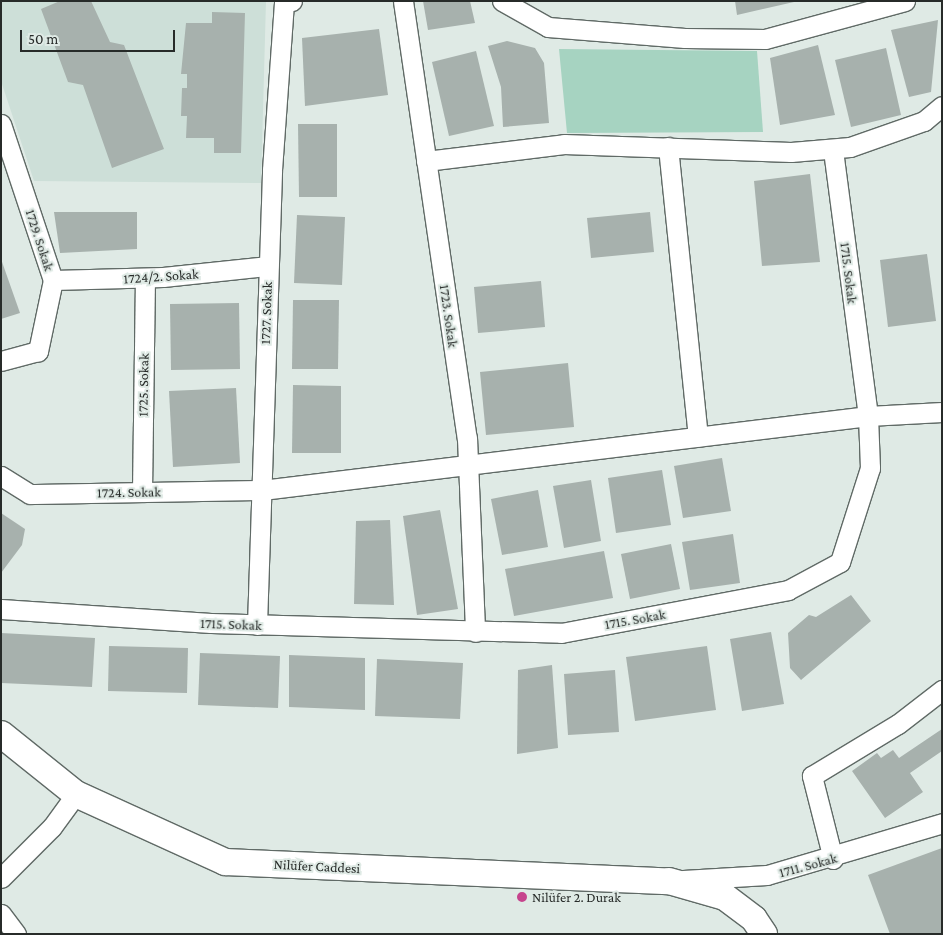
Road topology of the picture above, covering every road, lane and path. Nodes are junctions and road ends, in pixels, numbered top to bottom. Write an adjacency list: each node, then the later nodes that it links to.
1 (403, 1): 9 (street, 1723. Sokak)
2 (502, 1): 3 (street)
3 (905, 1)
4 (288, 2): 10 (street, 1727. Sokak)
5 (942, 106): 8 (street)
6 (1, 124): 12 (street, 1729. Sokak)
7 (668, 148): 8 (street); 9 (street); 16 (street)
8 (833, 148): 15 (street, 1715. Sokak)
9 (426, 160): 17 (street, 1723. Sokak)
10 (268, 266): 11 (street, 1724/2. Sokak); 19 (street, 1727. Sokak)
11 (144, 278): 12 (street, 1724/2. Sokak); 20 (street, 1725. Sokak)
12 (53, 280): 13 (street, 1729. Sokak)
13 (1, 361)
14 (942, 412): 15 (street, 1724. Sokak)
15 (868, 416): 16 (street, 1724. Sokak); 23 (street, 1715. Sokak)
16 (698, 436): 17 (street, 1724. Sokak)
17 (468, 462): 19 (street, 1724. Sokak); 23 (street, 1723. Sokak)
18 (1, 476): 20 (street, 1724. Sokak)
19 (262, 490): 20 (street, 1724. Sokak); 22 (street, 1727. Sokak)
20 (142, 492)
21 (1, 609): 22 (street, 1715. Sokak)
22 (257, 625): 23 (street, 1715. Sokak)
23 (475, 632)
24 (942, 690): 28 (street)
25 (1, 734): 26 (street, Nilüfer Caddesi)
26 (76, 794): 29 (street); 30 (street, Nilüfer Caddesi)
27 (942, 823): 28 (street, 1711. Sokak)
28 (833, 859): 30 (street, 1711. Sokak)
29 (1, 878)
30 (669, 881): 33 (street, Nilüfer Caddesi)
31 (1, 914): 32 (street)
32 (16, 934)
33 (764, 934)

